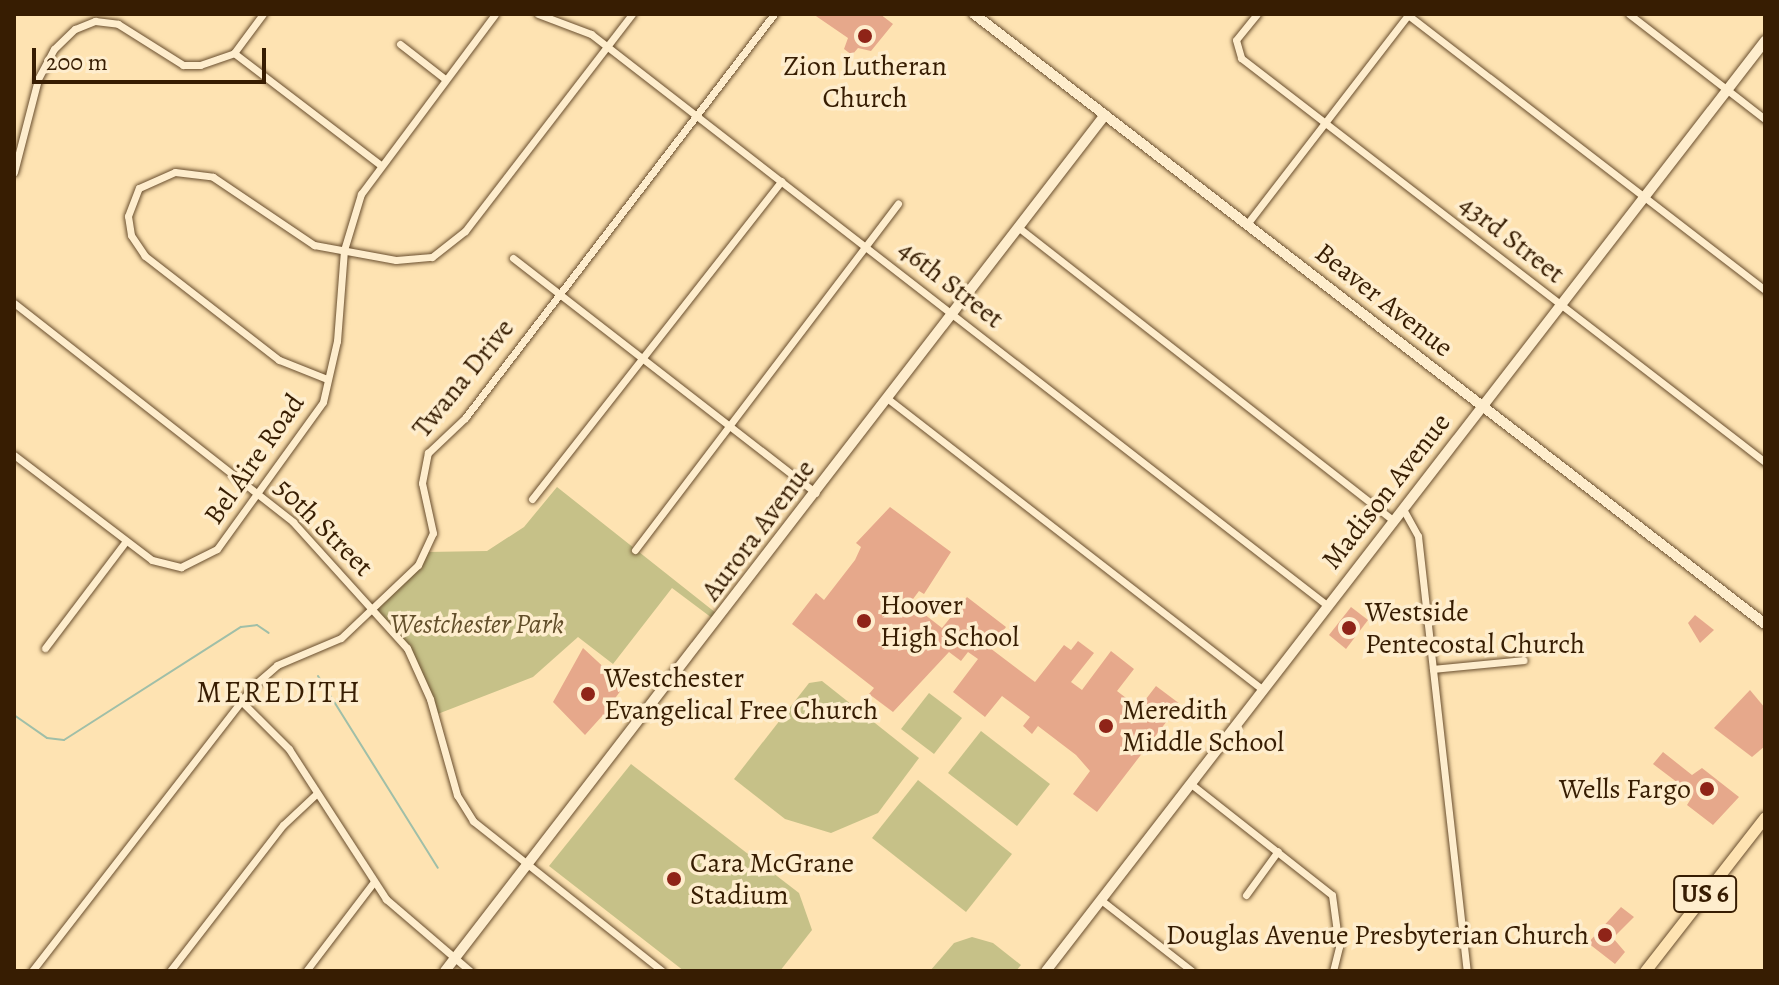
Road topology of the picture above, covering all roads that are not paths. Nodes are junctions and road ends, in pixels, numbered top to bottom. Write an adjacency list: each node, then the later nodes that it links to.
1 (263, 14): 13 (street)
2 (495, 14): 14 (street, Bel Aire Road)
3 (538, 14): 12 (street, 46th Street)
4 (632, 14): 12 (street)
5 (774, 14): 16 (street, Twana Drive)
6 (974, 14): 17 (street, Beaver Avenue)
7 (1257, 14): 19 (street, 43rd Street)
8 (1629, 14): 15 (street)
9 (1408, 15): 19 (street); 23 (street)
10 (1765, 41): 15 (street, Madison Avenue)
11 (400, 44): 14 (street)
12 (607, 48): 16 (street, 46th Street); 28 (street)
13 (234, 53): 20 (street); 21 (street)
14 (445, 79): 20 (street, Bel Aire Road)
15 (1727, 90): 18 (street); 23 (street, Madison Avenue)
16 (698, 115): 22 (street, 46th Street); 31 (street, Twana Drive)
17 (1105, 115): 25 (street, Beaver Avenue); 26 (street, Aurora Avenue)
18 (1765, 119)
19 (1325, 123): 25 (street); 33 (street, 43rd Street)
20 (379, 164): 28 (street, Bel Aire Road)
21 (14, 172)
22 (781, 181): 27 (street, 46th Street); 35 (street)
23 (1644, 197): 30 (street); 33 (street, Madison Avenue)
24 (898, 203): 27 (street)
25 (1247, 224): 38 (street, Beaver Avenue)
26 (1019, 228): 34 (street, Aurora Avenue); 46 (street)
27 (865, 246): 34 (street, 46th Street); 39 (street)
28 (344, 250): 36 (street, Bel Aire Road); 36 (street)
29 (513, 258): 31 (street)
30 (1765, 290)
31 (559, 294): 35 (street); 50 (street, Twana Drive)
32 (14, 303): 42 (street, 50th Street)
33 (1561, 305): 38 (street, Madison Avenue); 41 (street, 43rd Street)
34 (953, 314): 37 (street, Aurora Avenue); 49 (street, 46th Street)
35 (644, 360): 39 (street); 44 (street)
36 (327, 379): 42 (street, Bel Aire Road)
37 (888, 399): 43 (street, Aurora Avenue); 55 (street)
38 (1482, 406): 45 (street, Madison Avenue); 51 (street, Beaver Avenue)
39 (729, 426): 43 (street); 48 (street)
40 (14, 455): 47 (street, Bel Aire Road)
41 (1765, 462)
42 (259, 492): 47 (street, Bel Aire Road); 50 (street, 50th Street)
43 (816, 493): 61 (street, Aurora Avenue)
44 (532, 499)
45 (1403, 509): 46 (street, Madison Avenue); 54 (street)
46 (1394, 521): 49 (street, Madison Avenue)
47 (126, 541): 52 (street)
48 (635, 550)
49 (1328, 606): 55 (street, Madison Avenue)
50 (374, 608): 56 (street, Twana Drive); 61 (street, 50th Street)
51 (1765, 624)
52 (45, 648)
53 (1524, 660): 54 (street)
54 (1433, 669): 75 (street)
55 (1263, 690): 57 (street, Madison Avenue)
56 (241, 701): 58 (street); 66 (street, Twana Drive)
57 (1191, 784): 60 (street); 64 (street, Madison Avenue)
58 (316, 794): 62 (street); 67 (street)
59 (1765, 817): 76 (main road, US 6)
60 (1278, 851): 63 (street); 74 (street)
61 (527, 865): 65 (street, Aurora Avenue); 71 (street, 50th Street)
62 (373, 883): 65 (street); 68 (street)
63 (1246, 895)
64 (1101, 900): 72 (street, Madison Avenue); 73 (street)
65 (455, 959): 69 (street, Aurora Avenue); 70 (street)
66 (32, 971)
67 (170, 971)
68 (306, 971)
69 (445, 971)
70 (470, 971)
71 (662, 971)
72 (1046, 971)
73 (1192, 971)
74 (1333, 971)
75 (1467, 971)
76 (1645, 971)

